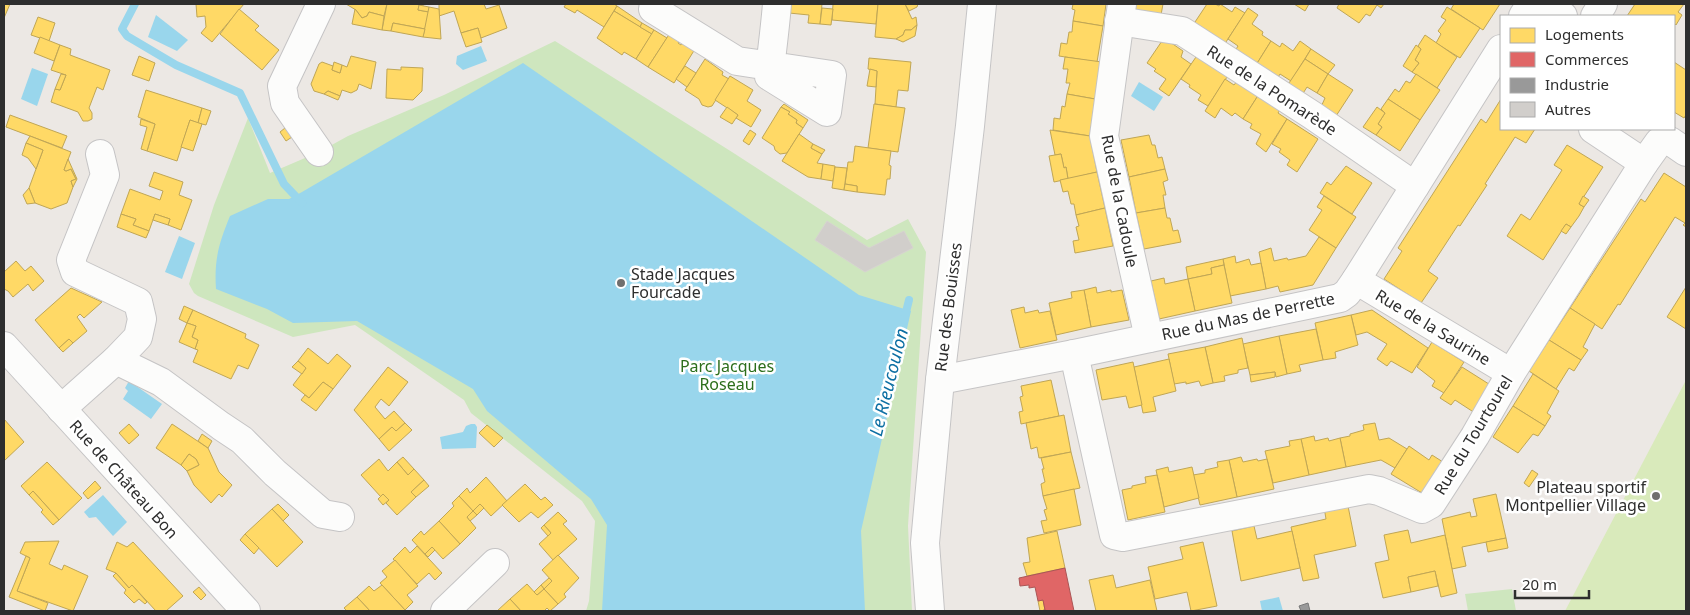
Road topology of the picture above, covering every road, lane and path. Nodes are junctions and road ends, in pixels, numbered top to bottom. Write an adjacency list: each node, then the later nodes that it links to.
1 (321, 4): 14 (street)
2 (778, 4): 7 (street)
3 (982, 4): 25 (street, Rue des Bouisses)
4 (1531, 4): 9 (street)
5 (1544, 4): 10 (street)
6 (1603, 4): 11 (street)
7 (653, 9)
8 (1120, 12): 18 (street, Rue de la Pomarède); 20 (street, Rue de la Cadoule)
9 (1524, 15)
10 (1561, 15)
11 (1596, 15)
12 (1498, 60): 18 (street, Rue du Mas de Perrette)
13 (1594, 130): 17 (street)
14 (319, 152)
15 (1686, 152): 17 (street, Rue du Tourtourel)
16 (100, 154): 23 (street)
17 (1644, 163): 24 (street, Rue du Tourtourel)
18 (1415, 186): 19 (street, Rue du Mas de Perrette)
19 (1356, 280): 20 (street, Rue du Mas de Perrette); 24 (street, Rue de la Saurine)
20 (1149, 338): 22 (street, Rue du Mas de Perrette)
21 (4, 346): 26 (street, Rue de Château Bon)
22 (1074, 354): 24 (street, Rue du Tourtourel); 25 (street, Rue du Mas de Perrette)
23 (116, 360): 26 (street); 27 (street)
24 (1511, 373)
25 (940, 380): 31 (street, Rue des Bouisses)
26 (61, 409): 29 (street, Rue de Château Bon)
27 (340, 517)
28 (495, 563): 30 (street)
29 (246, 611)
30 (445, 611)
31 (930, 611)

